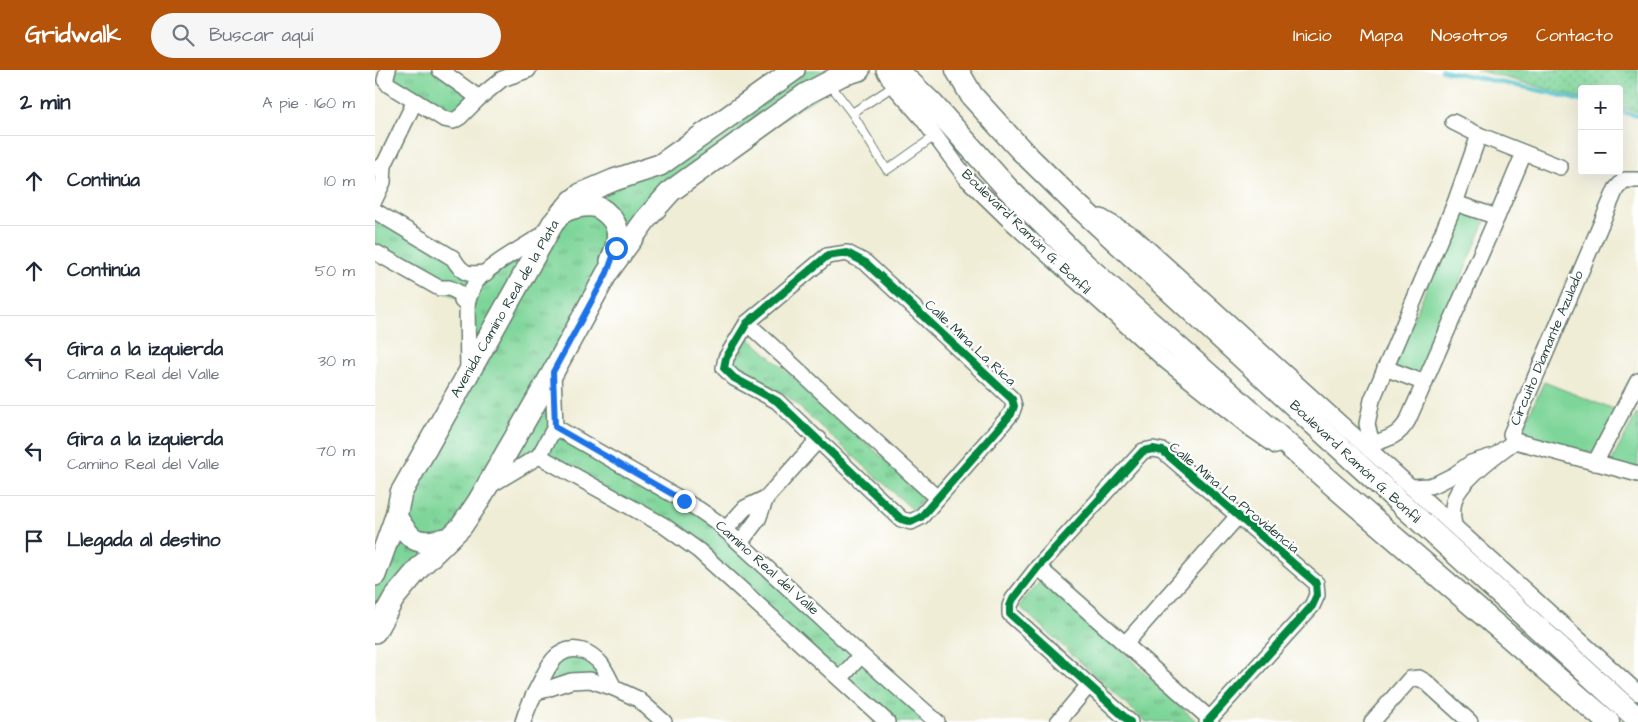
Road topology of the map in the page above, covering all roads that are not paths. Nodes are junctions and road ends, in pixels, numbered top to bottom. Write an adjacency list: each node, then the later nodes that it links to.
1 (440, 70): 10 (street)
2 (528, 70): 8 (street)
3 (794, 70): 24 (main road, Avenida Camino Real de la Plata)
4 (859, 70): 9 (main road)
5 (957, 70): 21 (main road, Boulevard Ramón G. Bonfil)
6 (896, 74): 12 (lane); 15 (street, Boulevard Ramón G. Bonfil); 45 (main road, Boulevard Ramón G. Bonfil)
7 (387, 75): 11 (street)
8 (505, 75): 10 (street)
9 (829, 82): 12 (lane); 29 (main road)
10 (479, 98): 11 (street)
11 (415, 101): 17 (street)
12 (852, 113): 15 (lane)
13 (1453, 122): 14 (street)
14 (1479, 135): 16 (street); 22 (street)
15 (935, 136): 45 (street, Boulevard Ramón G. Bonfil)
16 (1524, 153): 18 (street); 25 (street)
17 (379, 167): 20 (street)
18 (1560, 167)
19 (1638, 180): 39 (street, Circuito Diamante Azulado)
20 (375, 198)
21 (1074, 202): 40 (street, Boulevard Ramón G. Bonfil); 66 (main road, Boulevard Ramón G. Bonfil)
22 (1455, 202): 25 (street); 32 (street)
23 (375, 211): 28 (street)
24 (562, 212): 26 (main road, Avenida Camino Real de la Plata); 29 (main road)
25 (1497, 217): 36 (street)
26 (547, 232): 28 (street); 34 (main road, Avenida Camino Real de la Plata)
27 (375, 252): 30 (street)
28 (486, 273): 30 (street)
29 (607, 273): 33 (main road)
30 (467, 304): 34 (street)
31 (747, 323): 38 (street, Calle Mina La Rica); 49 (street); 49 (street, Calle Mina La Rica)
32 (1385, 368): 36 (street); 40 (street)
33 (553, 372): 37 (street); 46 (main road)
34 (468, 373): 50 (main road, Avenida Camino Real de la Plata)
35 (1638, 381): 43 (street)
36 (1425, 384): 40 (street)
37 (558, 429): 42 (street); 53 (street, Camino Real del Valle)
38 (819, 439): 48 (street); 49 (street, Calle Mina La Rica)
39 (1515, 441): 41 (street); 43 (street, Circuito Diamante Azulado)
40 (1370, 446): 47 (street, Boulevard Ramón G. Bonfil)
41 (1495, 455): 47 (street); 52 (street)
42 (542, 458): 46 (street); 61 (street)
43 (1595, 463): 44 (street, Circuito Diamante Azulado)
44 (1638, 474)
45 (1332, 484): 76 (main road, Boulevard Ramón G. Bonfil)
46 (488, 486): 54 (main road)
47 (1411, 487): 52 (street, Boulevard Ramón G. Bonfil)
48 (766, 498): 53 (street); 55 (street)
49 (937, 498)
50 (396, 516): 54 (main road); 57 (main road, Avenida Camino Real de la Plata)
51 (1238, 516): 56 (street, Calle Mina La Providencia); 59 (street, Calle Mina La Providencia); 67 (street, Calle Mina La Providencia)
52 (1454, 525): 65 (street, Boulevard Ramón G. Bonfil)
53 (725, 530): 55 (street, Camino Real del Valle)
54 (449, 538): 58 (main road)
55 (740, 543): 60 (street, Camino Real del Valle)
56 (1039, 567): 59 (street, Calle Mina La Providencia); 62 (street, Calle Mina La Providencia)
57 (375, 576)
58 (375, 632)
59 (1125, 644): 67 (street, Calle Mina La Providencia)
60 (861, 655): 61 (street); 71 (street, Camino Real del Valle)
61 (840, 679): 70 (street)
62 (1089, 685): 72 (street); 73 (street, Calle Mina La Providencia)
63 (614, 688): 64 (street); 64 (street); 69 (street)
64 (535, 693): 68 (street)
65 (1638, 693)
66 (1638, 719)
67 (1208, 720)
68 (523, 722)
69 (664, 722)
70 (887, 722)
71 (937, 722)
72 (1058, 722)
73 (1130, 722)
74 (1372, 722): 75 (street)
75 (1470, 722)
76 (1608, 722)

